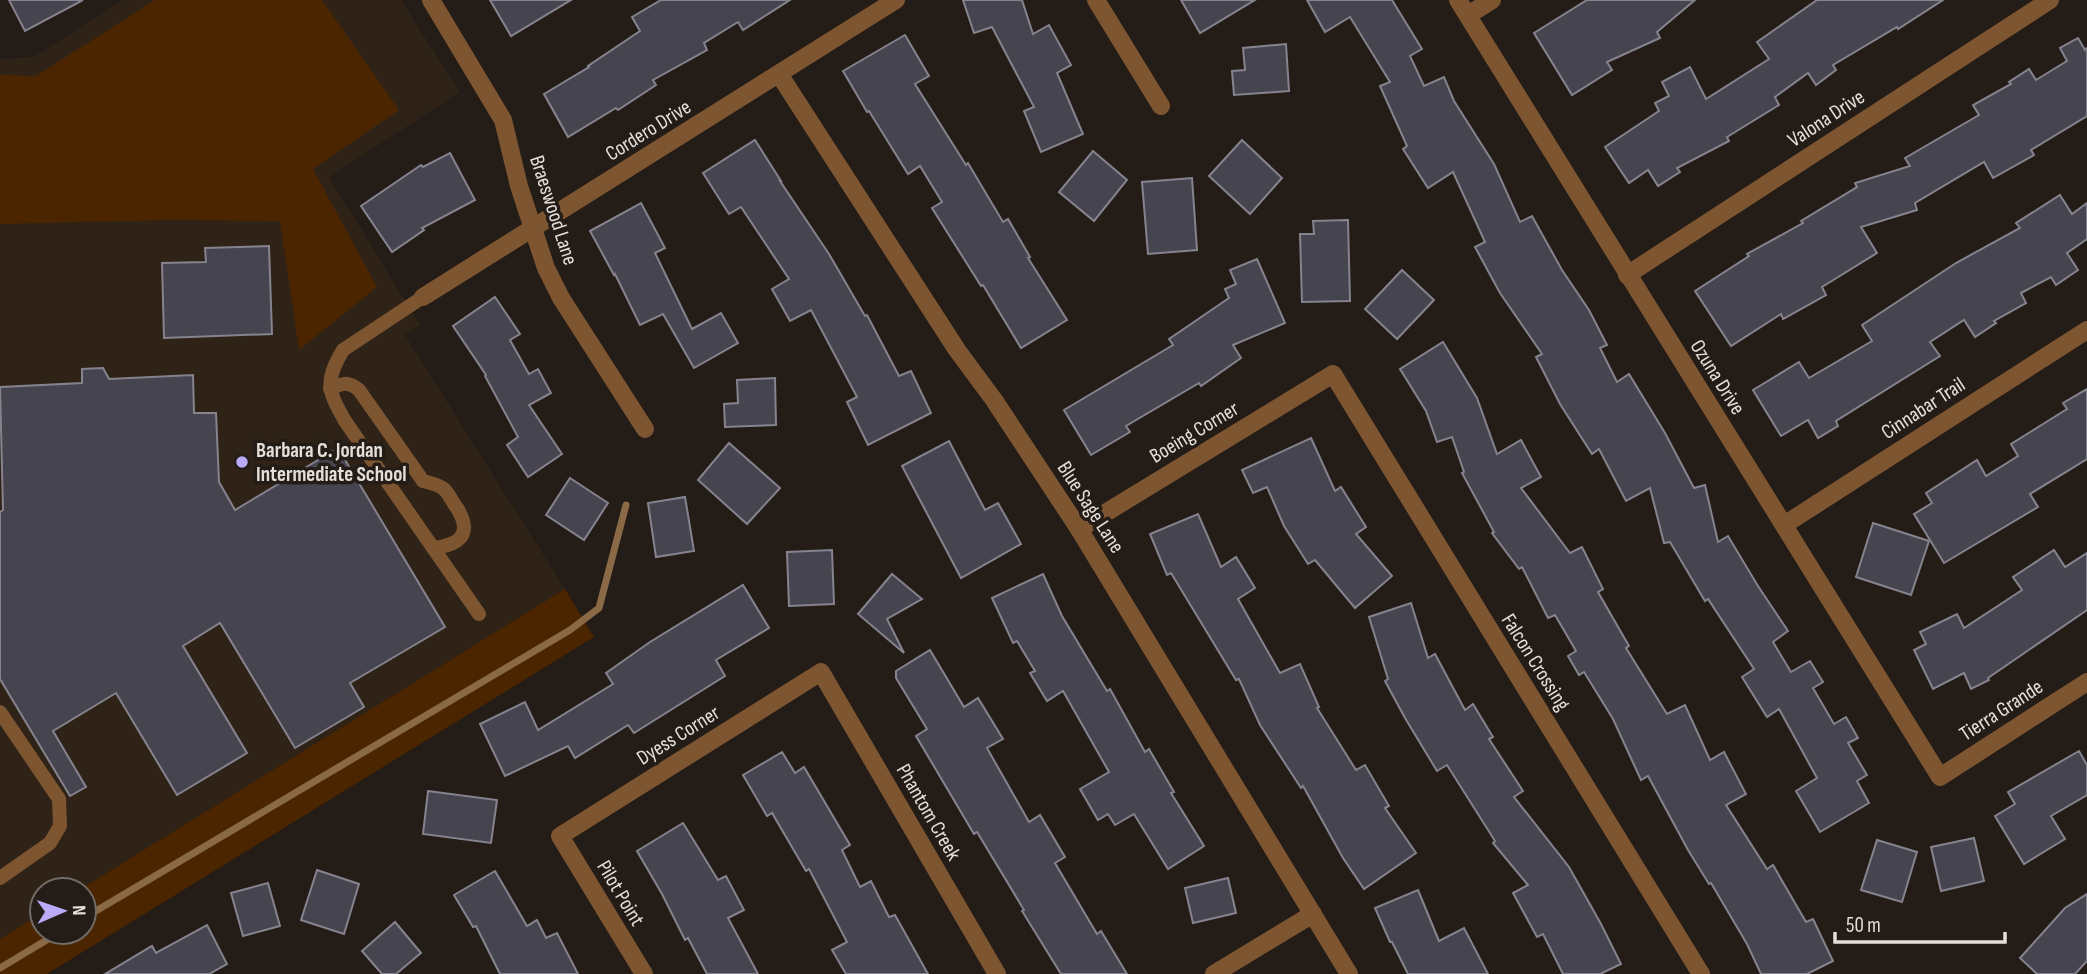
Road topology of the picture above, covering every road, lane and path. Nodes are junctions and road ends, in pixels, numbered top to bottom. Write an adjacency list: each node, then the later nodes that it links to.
1 (431, 0): 9 (street, Braeswood Lane)
2 (896, 0): 7 (street, Cordero Drive)
3 (1096, 0): 8 (street)
4 (1492, 0): 6 (street)
5 (2050, 0): 10 (street, Valona Drive)
6 (1463, 8): 10 (street, Ozuna Drive)
7 (779, 74): 9 (street, Cordero Drive); 17 (street, Blue Sage Lane)
8 (1161, 106)
9 (533, 229): 11 (street, Cordero Drive); 15 (street, Braeswood Lane)
10 (1628, 275): 16 (street, Ozuna Drive)
11 (423, 297): 14 (lane)
12 (2087, 330): 16 (street, Cinnabar Trail)
13 (1332, 374): 17 (street, Boeing Corner); 31 (street, Falcon Crossing)
14 (330, 388): 18 (lane); 18 (lane)
15 (645, 429)
16 (1784, 525): 23 (street, Ozuna Drive)
17 (1079, 529): 26 (street, Blue Sage Lane)
18 (433, 548): 19 (lane)
19 (479, 614)
20 (821, 672): 24 (street, Dyess Corner); 28 (street, Phantom Creek)
21 (2087, 682): 23 (street, Tierra Grande)
22 (0, 712): 25 (lane)
23 (1940, 777)
24 (560, 836): 27 (street, Pilot Point)
25 (0, 878)
26 (1313, 914): 29 (street); 30 (street, Blue Sage Lane)
27 (644, 974)
28 (997, 974)
29 (1214, 974)
30 (1349, 974)
31 (1701, 974)

